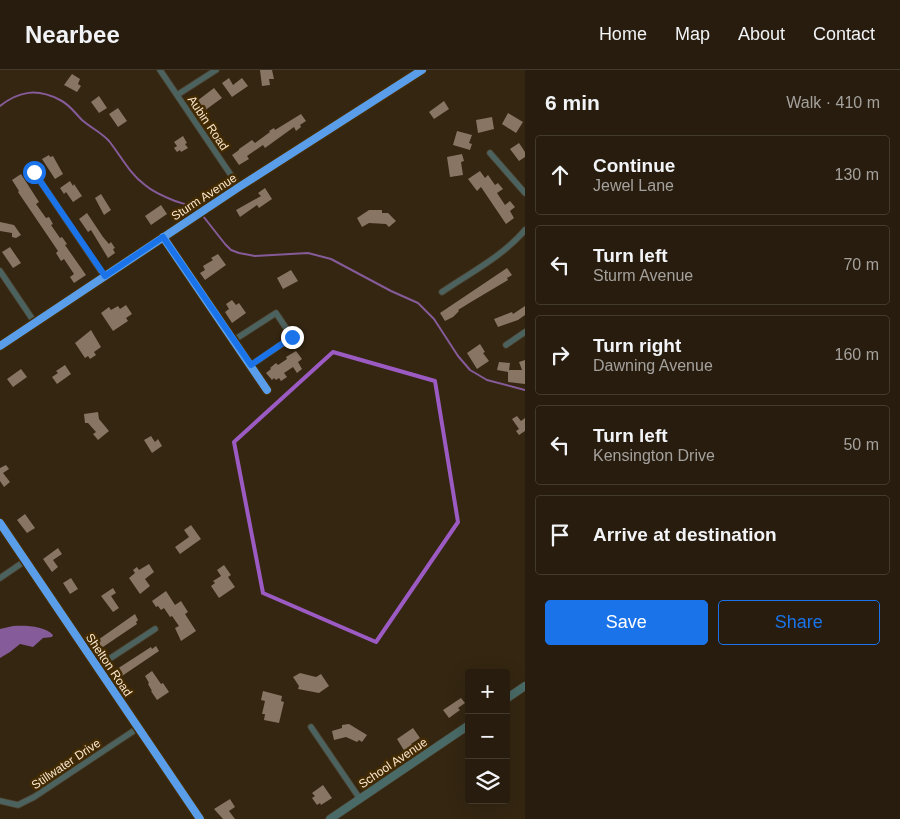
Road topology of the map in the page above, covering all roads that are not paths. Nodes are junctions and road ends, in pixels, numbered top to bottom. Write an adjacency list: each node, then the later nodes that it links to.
1 (160, 70): 4 (street, Aubin Road)
2 (216, 70): 4 (street)
3 (422, 70): 7 (street, Sturm Avenue)
4 (177, 95): 7 (street, Aubin Road)
5 (490, 153): 8 (street)
6 (34, 172): 12 (street)
7 (239, 187): 10 (street, Sturm Avenue)
8 (525, 192)
9 (525, 232): 13 (street)
10 (163, 237): 12 (street, Sturm Avenue); 16 (street)
11 (0, 271): 14 (street)
12 (105, 276): 14 (street, Sturm Avenue)
13 (442, 292)
14 (35, 323): 18 (street, Sturm Avenue)
15 (525, 332): 17 (street)
16 (234, 340): 19 (street); 19 (street)
17 (506, 345)
18 (0, 346)
19 (251, 365): 20 (street)
20 (267, 390)
21 (0, 523): 22 (street, Shelton Road)
22 (25, 560): 23 (street); 25 (street, Shelton Road)
23 (0, 578)
24 (155, 629): 25 (street)
25 (97, 667): 29 (street, Shelton Road)
26 (525, 686): 27 (main road)
27 (510, 696)
28 (311, 727): 31 (street)
29 (138, 728): 32 (street, Stillwater Drive); 33 (street, Shelton Road)
30 (465, 728): 31 (main road, School Avenue)
31 (360, 799): 34 (main road, School Avenue)
32 (0, 801)
33 (200, 819)
34 (330, 819)

